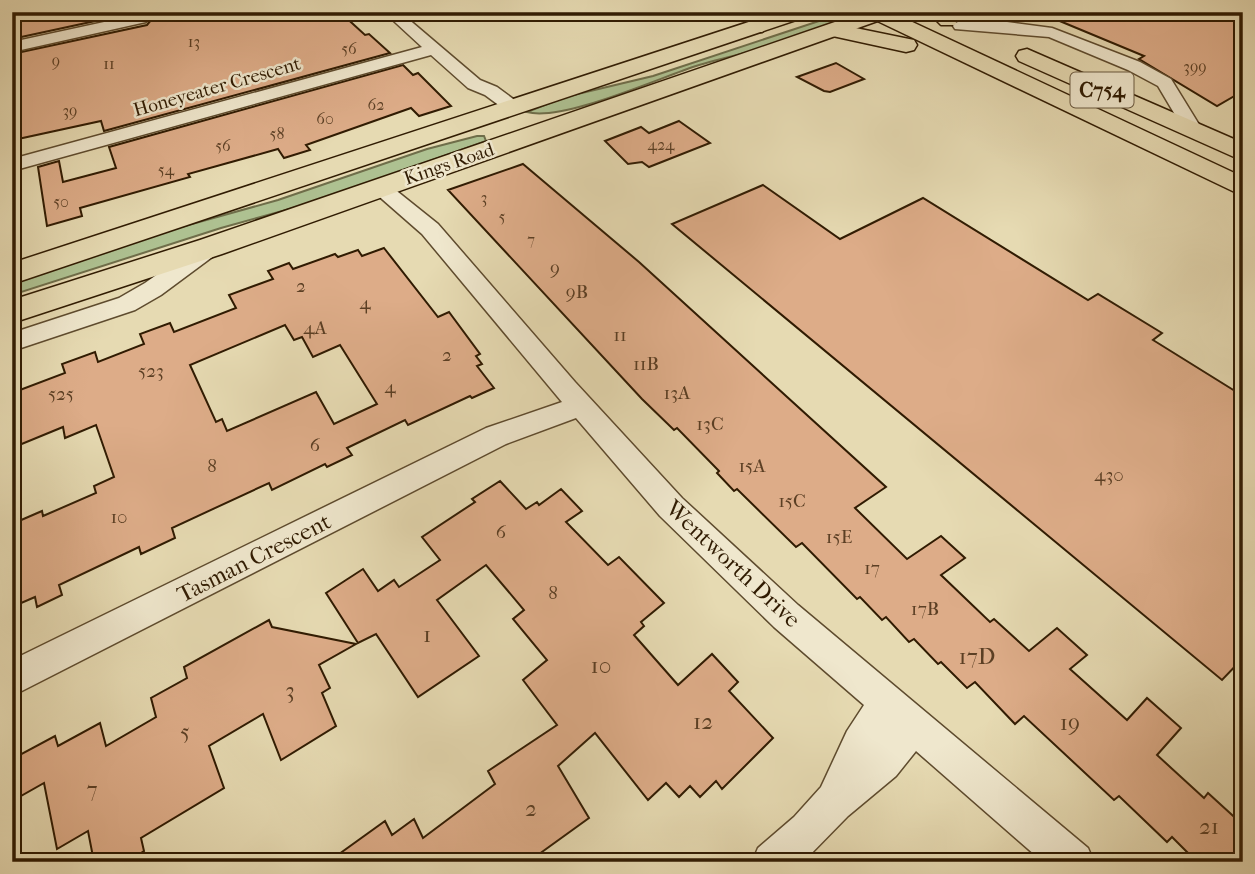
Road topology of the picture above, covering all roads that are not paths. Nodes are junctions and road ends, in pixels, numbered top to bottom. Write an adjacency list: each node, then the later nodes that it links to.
1 (391, 12): 10 (street)
2 (779, 12): 7 (main road)
3 (800, 12): 7 (main road, Kings Road)
4 (879, 13): 8 (main road, Kings Road); 12 (main road, C754)
5 (947, 18): 14 (main road, C754); 14 (street)
6 (141, 19): 9 (street)
7 (754, 27): 13 (main road, Kings Road)
8 (836, 30): 11 (main road, Kings Road); 12 (main road)
9 (12, 47)
10 (433, 49): 13 (street); 17 (street, Honeyeater Crescent)
11 (715, 71): 13 (main road); 15 (main road, Kings Road)
12 (1059, 100): 19 (main road, C754)
13 (507, 111): 20 (main road, Kings Road)
14 (1194, 131): 16 (main road, C754)
15 (535, 134): 18 (main road, Kings Road); 20 (main road)
16 (1243, 153)
17 (12, 165)
18 (390, 184): 21 (main road, Kings Road); 27 (street, Wentworth Drive)
19 (1243, 188)
20 (188, 217): 23 (main road, Kings Road)
21 (290, 219): 22 (main road, Kings Road); 24 (main road)
22 (211, 247): 25 (main road, Kings Road); 26 (street)
23 (12, 274)
24 (12, 300)
25 (12, 312)
26 (12, 342)
27 (573, 398): 28 (street, Tasman Crescent); 29 (street, Wentworth Drive)
28 (12, 679)
29 (901, 712): 30 (street); 31 (street, Wentworth Drive)
30 (772, 862)
31 (1074, 862)

